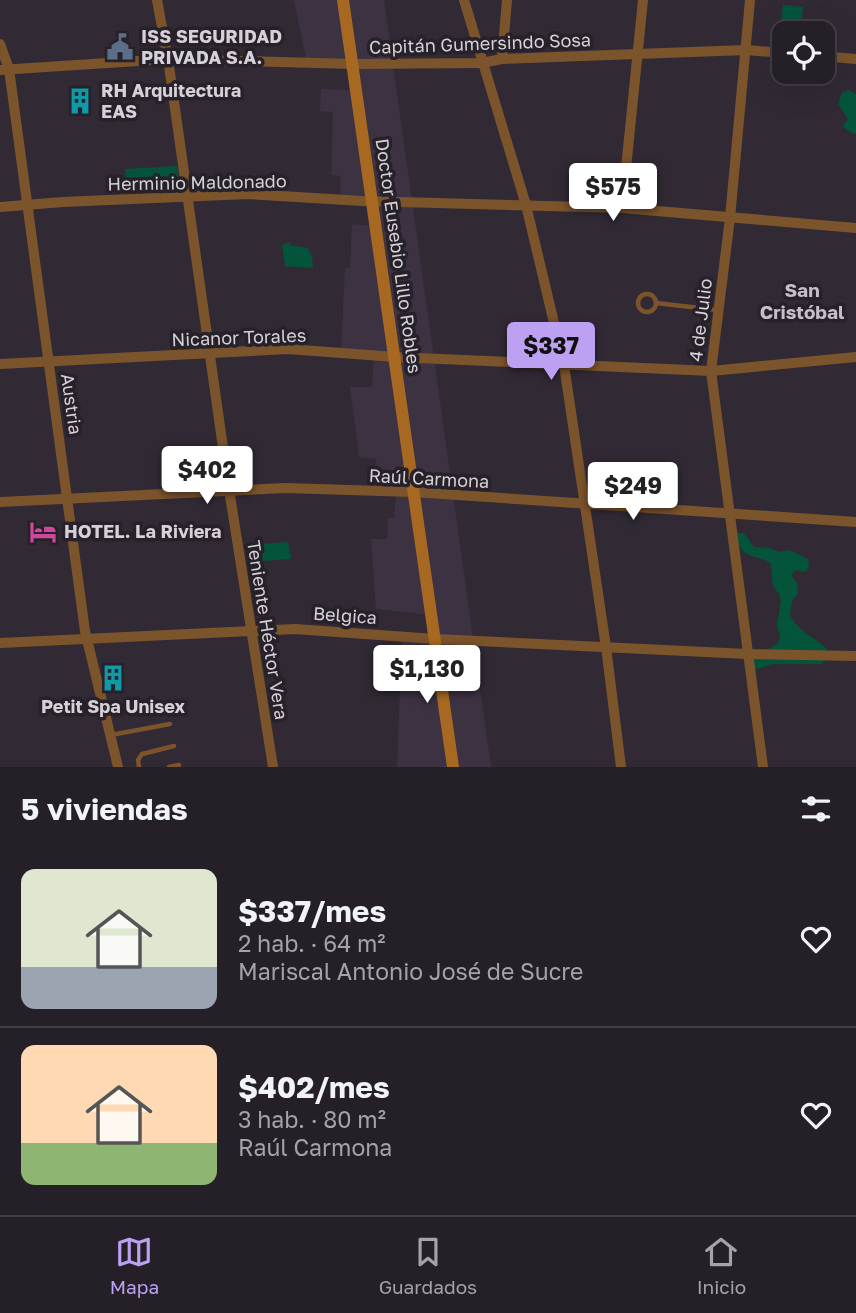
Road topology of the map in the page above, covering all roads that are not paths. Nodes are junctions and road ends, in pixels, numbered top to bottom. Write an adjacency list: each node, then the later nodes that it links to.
1 (157, 0): 12 (street, Teniente Héctor Vera)
2 (343, 0): 16 (main road, Doctor Eusebio Lillo Robles)
3 (464, 0): 15 (street)
4 (507, 0): 13 (street)
5 (643, 0): 10 (street)
6 (750, 0): 8 (street, 4 de Julio)
7 (0, 44): 17 (street, Austria)
8 (746, 50): 9 (street, Capitán Gumersindo Sosa); 10 (street, Capitán Gumersindo Sosa); 24 (street, 4 de Julio)
9 (772, 52)
10 (638, 54): 13 (street, Capitán Gumersindo Sosa); 23 (street)
11 (835, 57): 14 (street)
12 (169, 59): 16 (street, Capitán Gumersindo Sosa); 17 (street, Capitán Gumersindo Sosa); 18 (street, Teniente Héctor Vera)
13 (502, 59): 15 (street, Capitán Gumersindo Sosa)
14 (856, 59)
15 (482, 63): 16 (street, Capitán Gumersindo Sosa); 21 (street)
16 (353, 64): 19 (main road, Doctor Eusebio Lillo Robles)
17 (5, 69): 20 (street, Austria)
18 (189, 197): 19 (street, Herminio Maldonado); 20 (street, Herminio Maldonado); 28 (street, Teniente Héctor Vera)
19 (371, 201): 21 (street, Herminio Maldonado); 29 (main road, Doctor Eusebio Lillo Robles)
20 (28, 205): 22 (street, Herminio Maldonado); 31 (street, Austria)
21 (526, 205): 23 (street, Herminio Maldonado); 33 (street)
22 (0, 207)
23 (622, 208): 24 (street, Herminio Maldonado)
24 (730, 218): 25 (street, Herminio Maldonado); 27 (street, 4 de Julio)
25 (856, 228)
26 (656, 303): 27 (lane)
27 (718, 310): 34 (street, 4 de Julio)
28 (210, 353): 29 (street, Nicanor Torales); 31 (street, Nicanor Torales); 35 (street, Teniente Héctor Vera)
29 (395, 357): 33 (street, Nicanor Torales); 36 (main road, Doctor Eusebio Lillo Robles)
30 (856, 357): 34 (street, Nicanor Torales)
31 (49, 361): 32 (street, Nicanor Torales); 37 (street, Austria)
32 (0, 364)
33 (564, 365): 34 (street, Nicanor Torales); 39 (street)
34 (711, 371): 40 (street, 4 de Julio)
35 (229, 489): 36 (street, Raúl Carmona); 37 (street, Raúl Carmona); 42 (street, Teniente Héctor Vera)
36 (413, 492): 39 (street, Raúl Carmona); 44 (main road, Doctor Eusebio Lillo Robles)
37 (68, 499): 38 (street, Raúl Carmona); 43 (street, Austria)
38 (0, 502)
39 (586, 504): 40 (street, Raúl Carmona); 46 (street)
40 (728, 512): 41 (street, Raúl Carmona); 47 (street, 4 de Julio)
41 (856, 522)
42 (251, 630): 43 (street, Belgica); 44 (street, Belgica); 56 (street, Teniente Héctor Vera)
43 (87, 638): 45 (street, Belgica); 50 (street, Austria)
44 (435, 639): 46 (street, Belgica); 57 (main road, Doctor Eusebio Lillo Robles)
45 (0, 643)
46 (606, 647): 47 (street, Belgica); 58 (street)
47 (747, 654): 48 (street, Belgica); 59 (street, 4 de Julio)
48 (856, 656)
49 (170, 724): 50 (lane)
50 (110, 735): 53 (street, Austria)
51 (174, 746): 54 (lane)
52 (179, 765): 55 (lane)
53 (118, 767)
54 (139, 767)
55 (169, 767)
56 (273, 767)
57 (453, 767)
58 (621, 767)
59 (763, 767)

